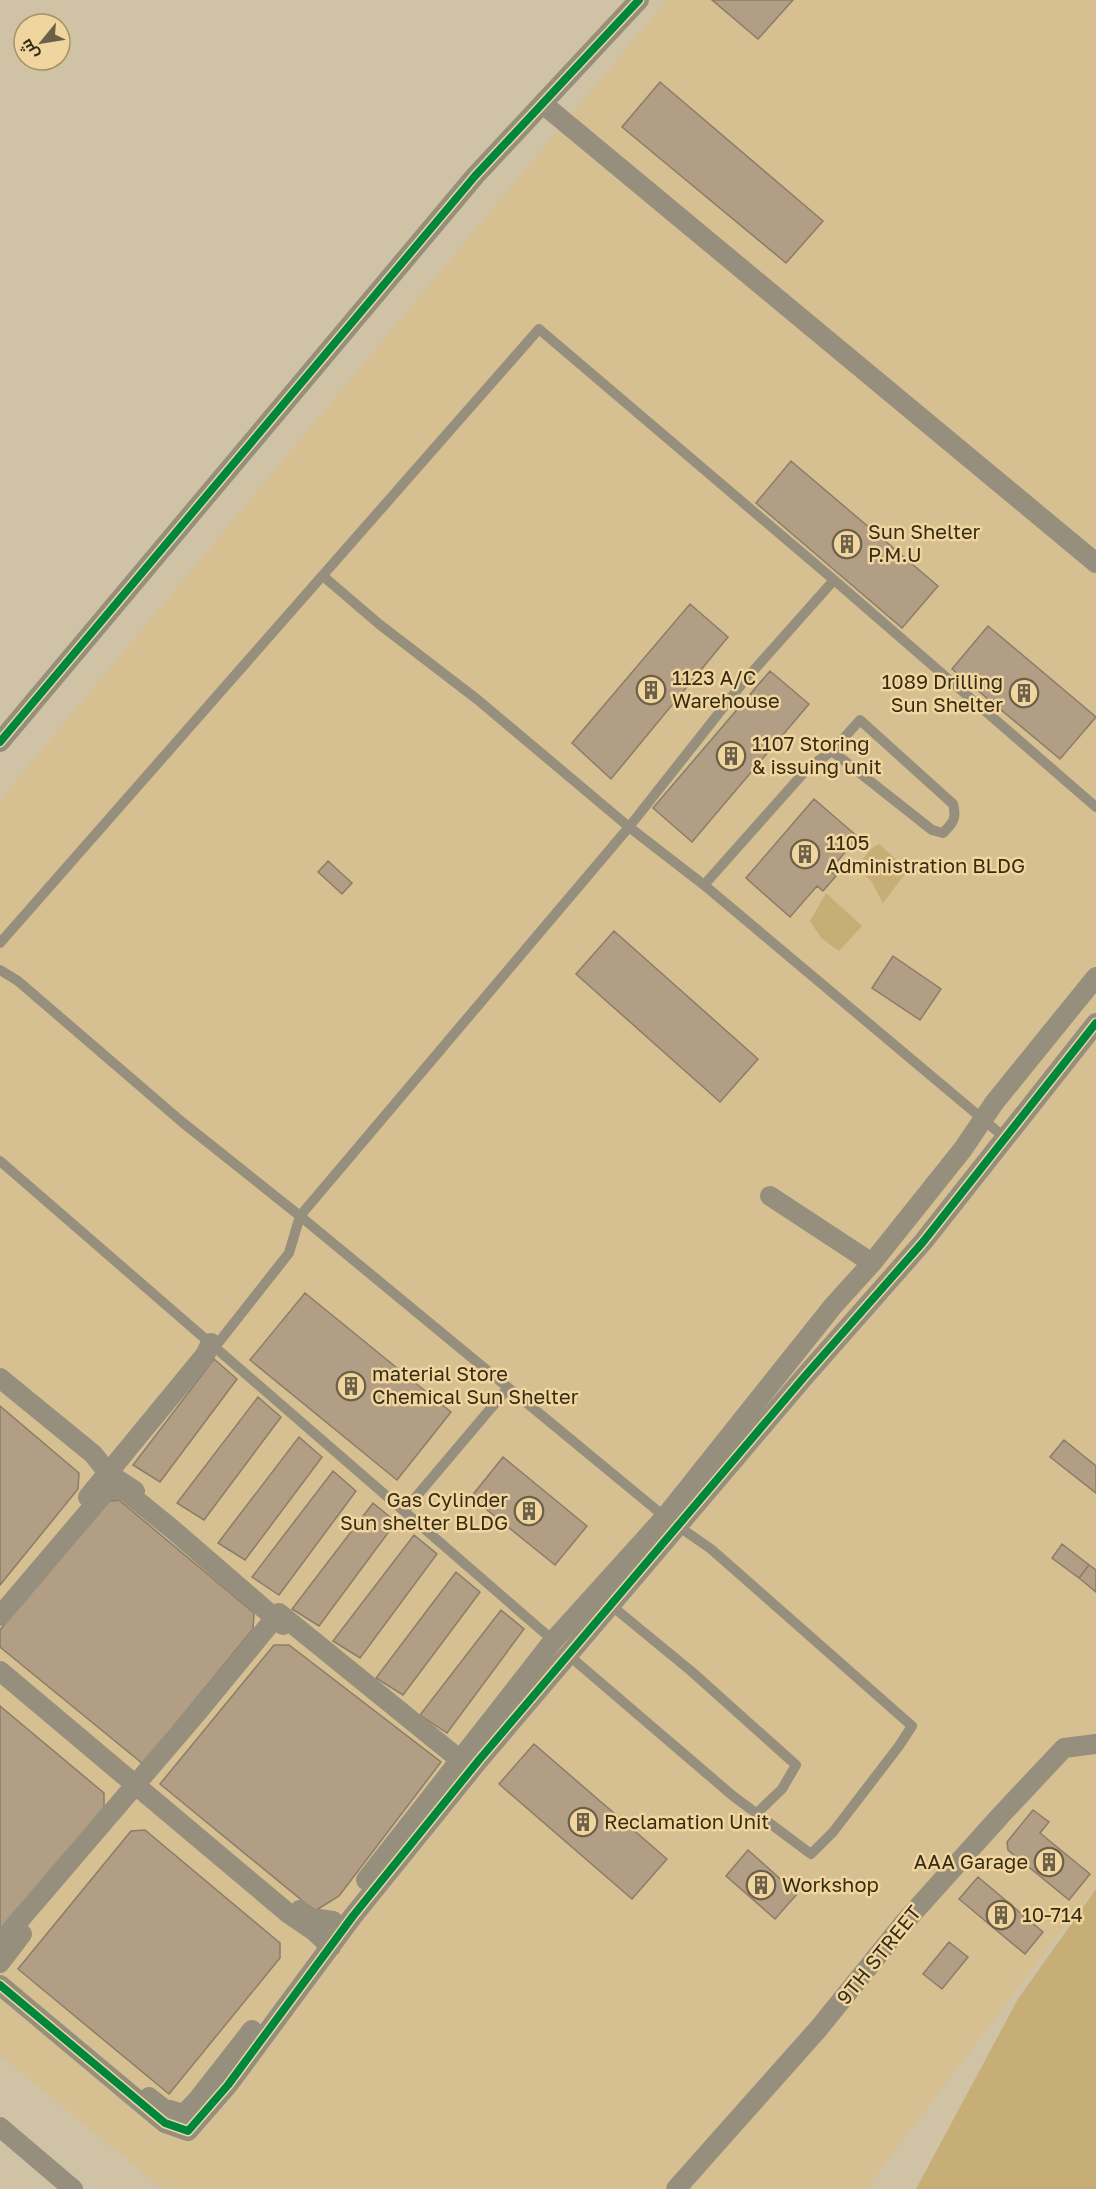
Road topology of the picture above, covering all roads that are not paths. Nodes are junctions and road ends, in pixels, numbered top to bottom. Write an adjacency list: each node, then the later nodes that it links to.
1 (639, 0): 2 (street)
2 (543, 104): 3 (street); 6 (street)
3 (1096, 563)
4 (323, 576): 5 (lane); 9 (lane); 11 (lane)
5 (834, 580): 8 (lane); 9 (lane)
6 (0, 742)
7 (832, 751): 7 (lane); 10 (lane)
8 (1096, 807)
9 (629, 827): 10 (lane); 19 (lane)
10 (704, 885): 15 (lane)
11 (0, 943)
12 (0, 969): 19 (lane)
13 (1096, 977): 15 (street)
14 (1096, 1023): 16 (street)
15 (982, 1119): 16 (lane); 20 (street)
16 (1004, 1137): 27 (street)
17 (0, 1161): 21 (lane)
18 (770, 1196): 20 (street)
19 (300, 1216): 21 (lane); 24 (lane)
20 (872, 1263): 27 (street)
21 (215, 1348): 25 (street); 26 (lane)
22 (0, 1378): 25 (street)
23 (0, 1387): 25 (street)
24 (508, 1388): 26 (lane); 27 (lane)
25 (112, 1479): 29 (street); 30 (street); 31 (street)
26 (404, 1511): 32 (lane)
27 (672, 1522): 28 (street); 39 (lane)
28 (604, 1599): 32 (street); 33 (street); 39 (lane)
29 (0, 1602)
30 (0, 1616)
31 (280, 1620): 37 (street); 38 (street)
32 (553, 1641): 33 (lane); 37 (street)
33 (568, 1655): 39 (lane); 42 (street)
34 (0, 1659): 38 (street)
35 (0, 1671): 38 (street)
36 (1096, 1744): 48 (street, 9TH STREET)
37 (457, 1763): 40 (street)
38 (142, 1784): 40 (street); 41 (street); 42 (street); 43 (street)
39 (757, 1813)
40 (333, 1921): 42 (street)
41 (0, 1943)
42 (326, 1943): 44 (street); 45 (street)
43 (0, 1963)
44 (0, 1973)
45 (0, 1985)
46 (0, 2127): 47 (street)
47 (73, 2189)
48 (676, 2189)

